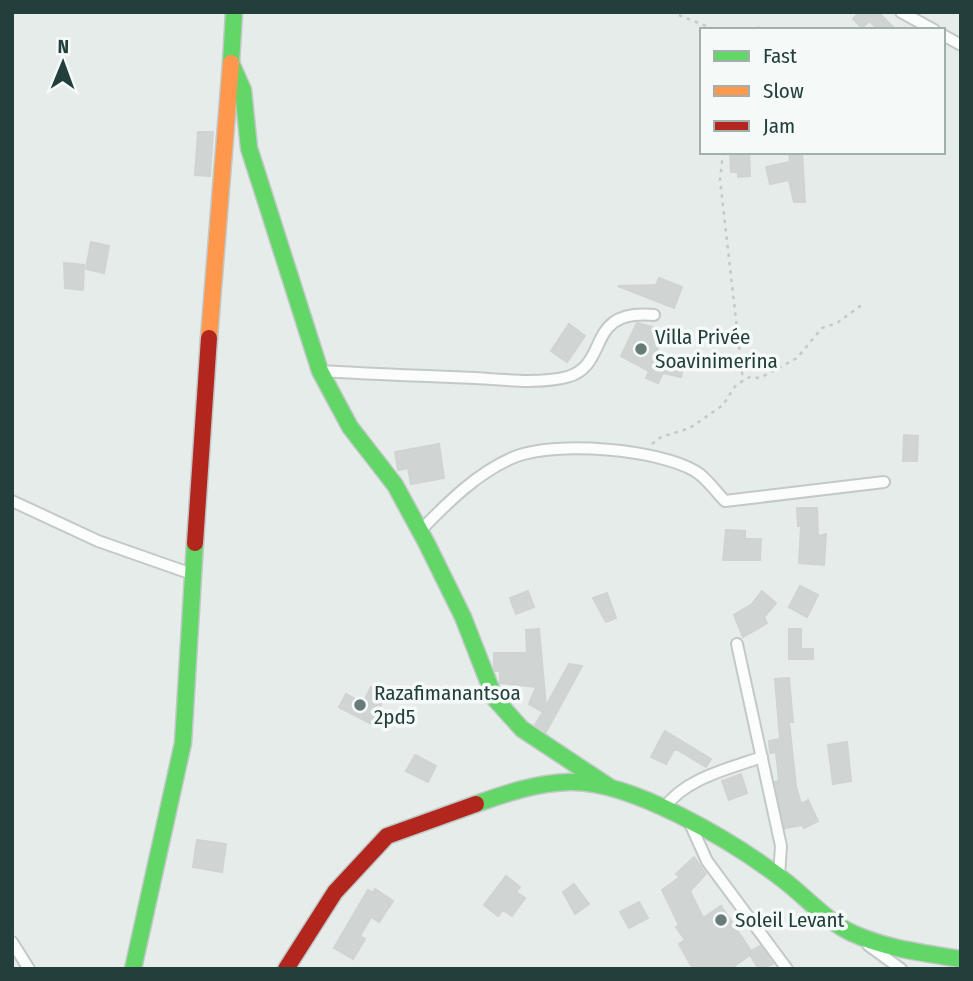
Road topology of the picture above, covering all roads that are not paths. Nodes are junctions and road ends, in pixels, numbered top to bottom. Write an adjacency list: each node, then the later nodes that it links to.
1 (234, 12): 6 (street)
2 (901, 12): 3 (street)
3 (930, 28)
4 (945, 36): 5 (street)
5 (961, 45)
6 (231, 63): 8 (street); 12 (street)
7 (654, 315): 8 (street)
8 (320, 371): 11 (street)
9 (884, 482): 11 (street)
10 (12, 501): 12 (street)
11 (421, 531): 15 (street)
12 (192, 575): 23 (street)
13 (737, 644): 14 (street)
14 (762, 757): 16 (street); 18 (street)
15 (608, 786): 16 (street); 24 (street)
16 (664, 808): 17 (street)
17 (688, 819): 18 (street); 25 (street)
18 (779, 876): 19 (street)
19 (849, 932): 21 (street); 26 (street)
20 (12, 942): 22 (street)
21 (961, 959)
22 (29, 969)
23 (133, 969)
24 (286, 969)
25 (787, 969)
26 (901, 969)

